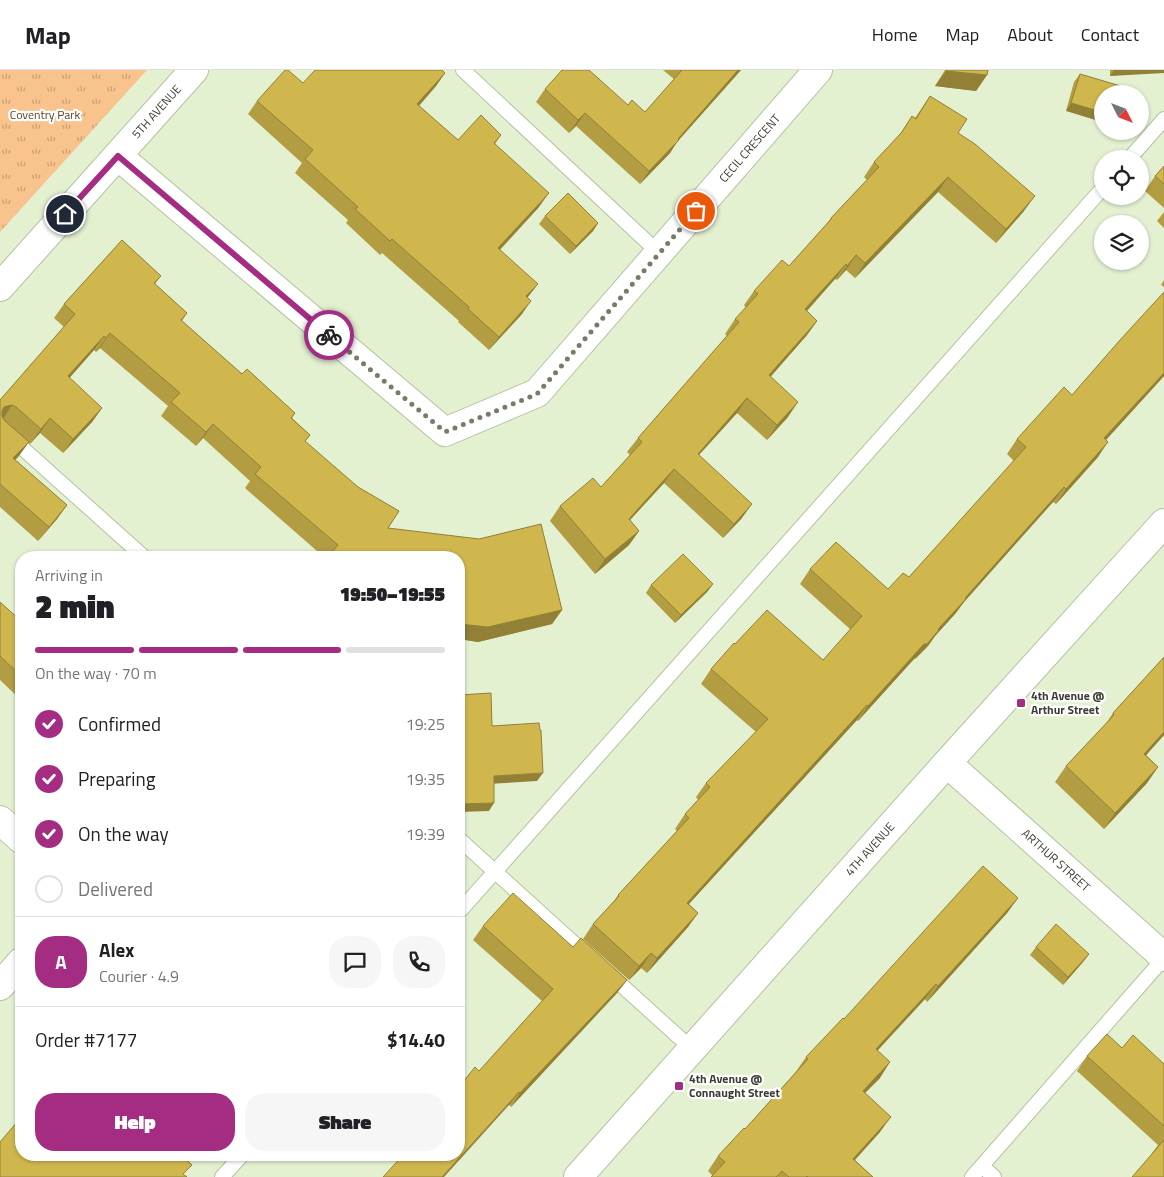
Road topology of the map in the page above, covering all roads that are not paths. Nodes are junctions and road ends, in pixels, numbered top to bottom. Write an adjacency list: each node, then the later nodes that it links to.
1 (194, 70): 6 (street, 5TH AVENUE)
2 (463, 70): 8 (lane)
3 (818, 70): 8 (street, CECIL CRESCENT)
4 (1164, 119): 5 (lane)
5 (1137, 150)
6 (118, 156): 8 (street, CECIL CRESCENT); 9 (street, 5TH AVENUE)
7 (1094, 197): 17 (lane)
8 (659, 254)
9 (0, 288)
10 (0, 428): 12 (lane)
11 (1164, 523): 13 (street, 4TH AVENUE)
12 (137, 551)
13 (947, 763): 19 (street, ARTHUR STREET); 22 (street, 4TH AVENUE)
14 (0, 820): 15 (street)
15 (15, 834)
16 (465, 844): 17 (lane)
17 (495, 872): 18 (lane); 22 (lane)
18 (465, 905)
19 (1164, 958): 24 (lane)
20 (15, 969): 21 (street)
21 (0, 986)
22 (692, 1049): 25 (street, 4TH AVENUE)
23 (237, 1161): 26 (lane)
24 (982, 1166): 27 (lane); 28 (lane)
25 (584, 1175)
26 (222, 1177)
27 (972, 1177)
28 (994, 1177)

